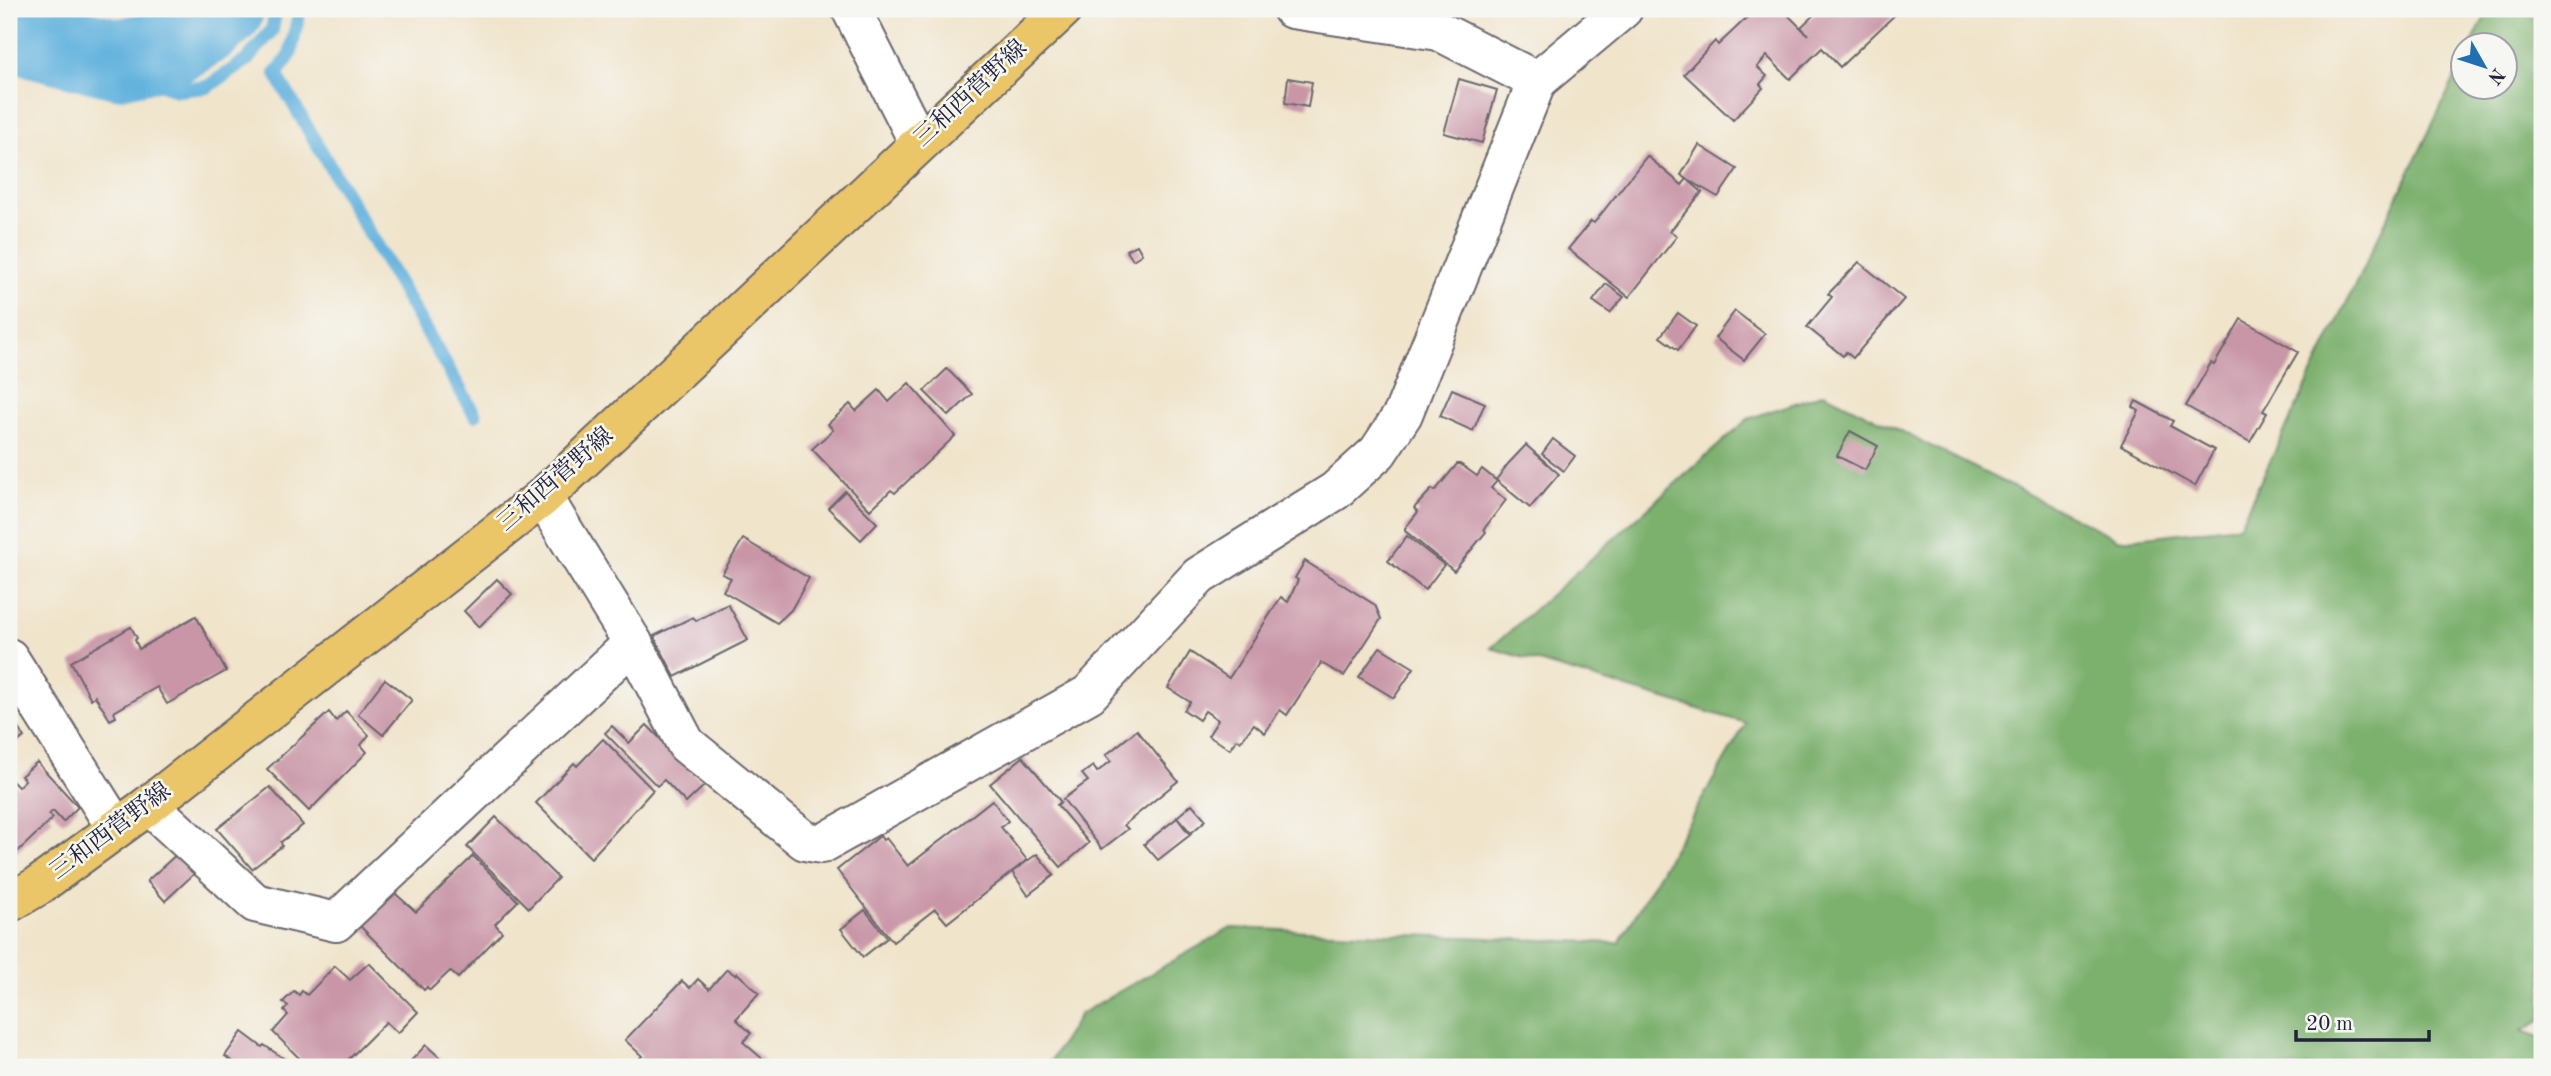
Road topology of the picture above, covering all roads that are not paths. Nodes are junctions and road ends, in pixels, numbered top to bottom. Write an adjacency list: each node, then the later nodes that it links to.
1 (851, 9): 6 (street)
2 (1063, 9): 6 (main road, 三和西菅野線)
3 (1292, 9): 5 (street)
4 (1623, 9): 5 (street)
5 (1537, 80): 8 (street)
6 (919, 143): 7 (main road, 三和西菅野線)
7 (543, 496): 8 (street); 10 (main road, 三和西菅野線)
8 (633, 643): 10 (street)
9 (9, 658): 11 (street)
10 (149, 805): 11 (main road, 三和西菅野線)
11 (116, 828): 12 (main road, 三和西菅野線)
12 (9, 903)

